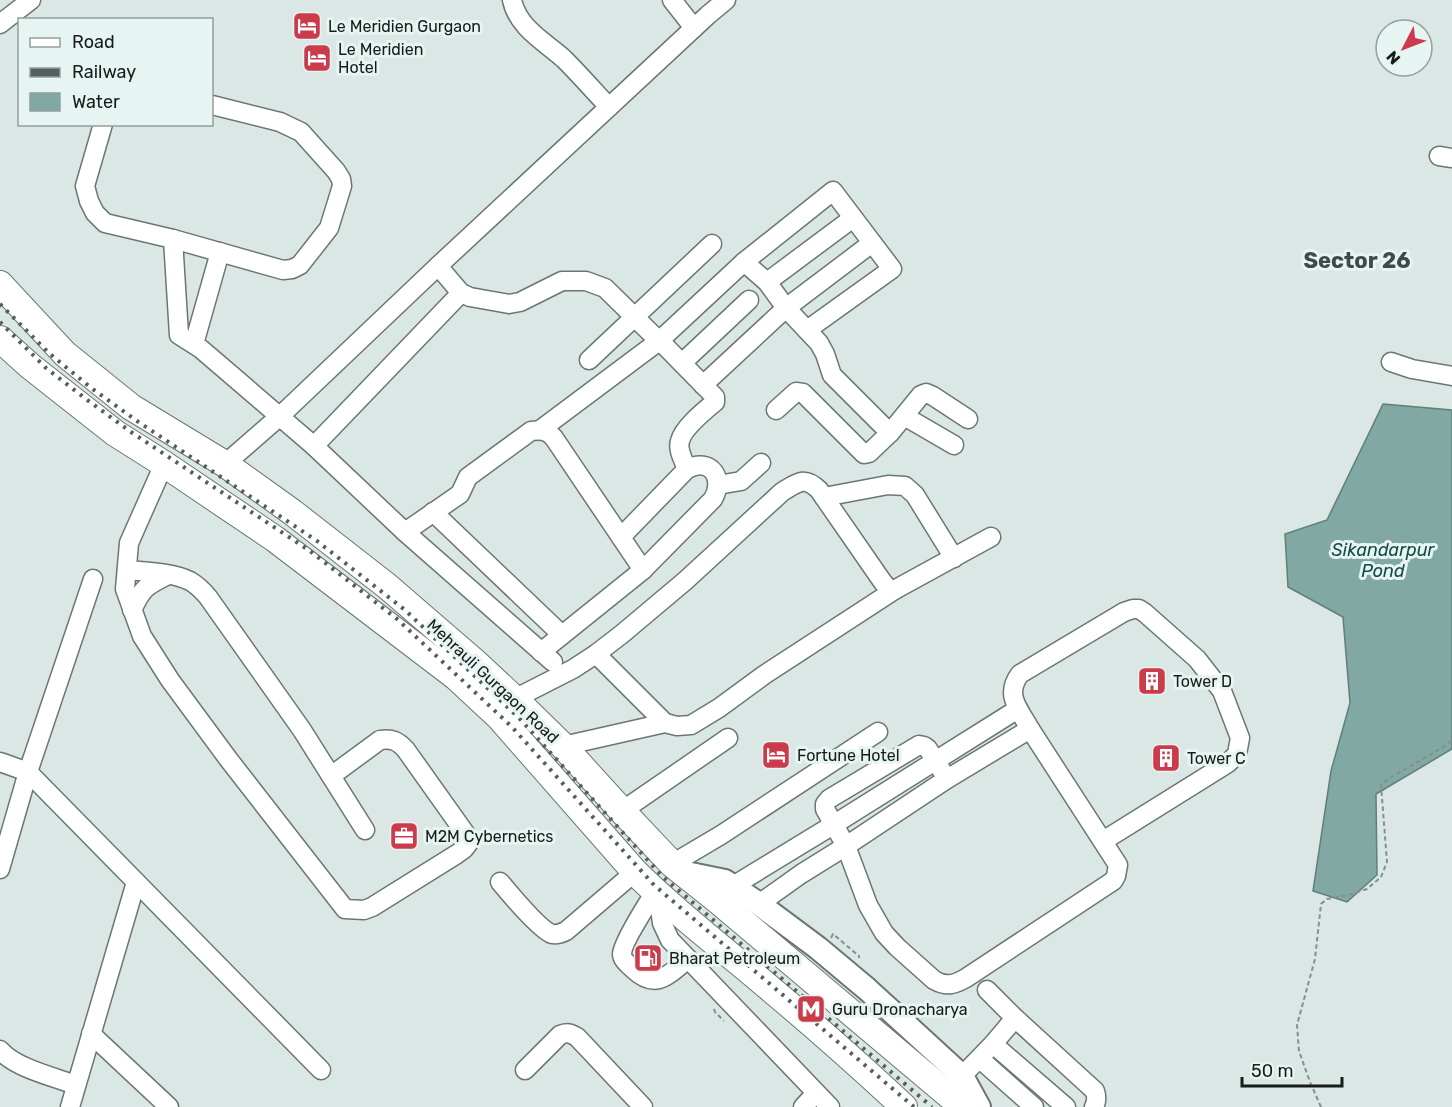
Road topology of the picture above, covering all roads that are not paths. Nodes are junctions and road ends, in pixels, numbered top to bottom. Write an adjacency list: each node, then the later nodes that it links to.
1 (31, 0): 5 (street)
2 (512, 0): 8 (street)
3 (672, 0): 6 (street)
4 (726, 0): 6 (street)
5 (0, 24)
6 (694, 28): 8 (street)
7 (213, 105): 14 (street)
8 (609, 107): 16 (street)
9 (102, 126): 11 (street)
10 (853, 218): 12 (street); 15 (street); 17 (street)
11 (173, 239): 14 (street); 24 (street)
12 (873, 243): 21 (street); 23 (street)
13 (712, 244): 22 (street)
14 (220, 252): 24 (street)
15 (744, 262): 17 (street); 25 (street)
16 (438, 266): 19 (street); 34 (street)
17 (767, 282): 21 (street)
18 (0, 284): 42 (highway, Mehrauli Gurgaon Road)
19 (461, 293): 22 (street); 39 (street)
20 (749, 300): 29 (street)
21 (786, 308): 23 (street); 31 (street)
22 (634, 317): 25 (street); 27 (street)
23 (807, 330): 37 (street)
24 (186, 339): 34 (street)
25 (659, 341): 29 (street); 36 (street)
26 (2, 343): 41 (highway, Mehrauli Gurgaon Road)
27 (589, 360)
28 (1391, 362): 30 (street)
29 (682, 363): 31 (street)
30 (1452, 376)
31 (703, 385): 43 (street)
32 (776, 410): 37 (street)
33 (904, 416): 35 (street); 37 (street); 38 (street)
34 (279, 417): 39 (street); 42 (street)
35 (968, 419)
36 (540, 430): 47 (street); 49 (street)
37 (890, 433)
38 (954, 445)
39 (314, 446): 48 (street)
40 (761, 463): 44 (street)
41 (164, 464): 51 (highway, Mehrauli Gurgaon Road); 53 (street)
42 (225, 464): 46 (highway, Mehrauli Gurgaon Road)
43 (687, 469): 44 (street); 49 (street)
44 (718, 485): 54 (street)
45 (824, 497): 52 (street); 57 (street); 60 (street)
46 (292, 512): 51 (highway); 61 (highway, Mehrauli Gurgaon Road)
47 (434, 512): 48 (street); 59 (street)
48 (405, 532): 59 (street)
49 (621, 537): 54 (street)
50 (991, 537): 52 (street)
51 (275, 539): 80 (highway, Mehrauli Gurgaon Road)
52 (954, 558): 57 (street)
53 (127, 570): 55 (street); 58 (street)
54 (643, 570): 59 (street)
55 (168, 575): 58 (street); 71 (street)
56 (93, 579): 70 (street)
57 (896, 589): 63 (street)
58 (132, 610): 71 (street)
59 (562, 635)
60 (596, 654): 61 (street); 63 (street)
61 (514, 699): 67 (highway, Mehrauli Gurgaon Road)
62 (1018, 709): 64 (street); 68 (street); 76 (street)
63 (665, 723): 67 (street)
64 (1030, 729): 72 (street); 76 (street)
65 (878, 732): 78 (street)
66 (728, 738): 73 (street)
67 (563, 746): 73 (highway, Mehrauli Gurgaon Road)
68 (935, 761): 72 (street); 74 (street); 74 (street)
69 (0, 762): 70 (street)
70 (28, 772): 79 (street); 81 (street)
71 (331, 776): 75 (street)
72 (947, 779): 77 (street)
73 (622, 811): 78 (highway, Mehrauli Gurgaon Road)
74 (834, 825): 77 (street); 83 (street)
75 (365, 830)
76 (1103, 841): 77 (street)
77 (846, 846): 85 (street)
78 (677, 868): 83 (main road); 104 (highway, Mehrauli Gurgaon Road)
79 (0, 869)
80 (635, 872): 82 (street); 84 (highway, Mehrauli Gurgaon Road)
81 (136, 882): 89 (street); 93 (street)
82 (500, 882)
83 (733, 886): 85 (main road)
84 (656, 893): 86 (street); 86 (street); 103 (highway, Mehrauli Gurgaon Road)
85 (759, 904): 95 (main road)
86 (688, 959): 97 (street)
87 (987, 990): 88 (street)
88 (1015, 1018): 90 (street); 108 (street)
89 (91, 1034): 96 (street); 99 (street)
90 (993, 1044): 92 (street); 107 (street)
91 (0, 1050): 96 (street)
92 (980, 1059): 95 (street); 106 (street)
93 (321, 1070)
94 (525, 1070): 100 (street)
95 (962, 1076): 105 (main road)
96 (76, 1084): 98 (street)
97 (816, 1093): 101 (street); 102 (street)
98 (70, 1107)
99 (169, 1107)
100 (643, 1107)
101 (803, 1107)
102 (830, 1107)
103 (904, 1107)
104 (963, 1107)
105 (980, 1107)
106 (1034, 1107)
107 (1066, 1107)
108 (1094, 1107)

